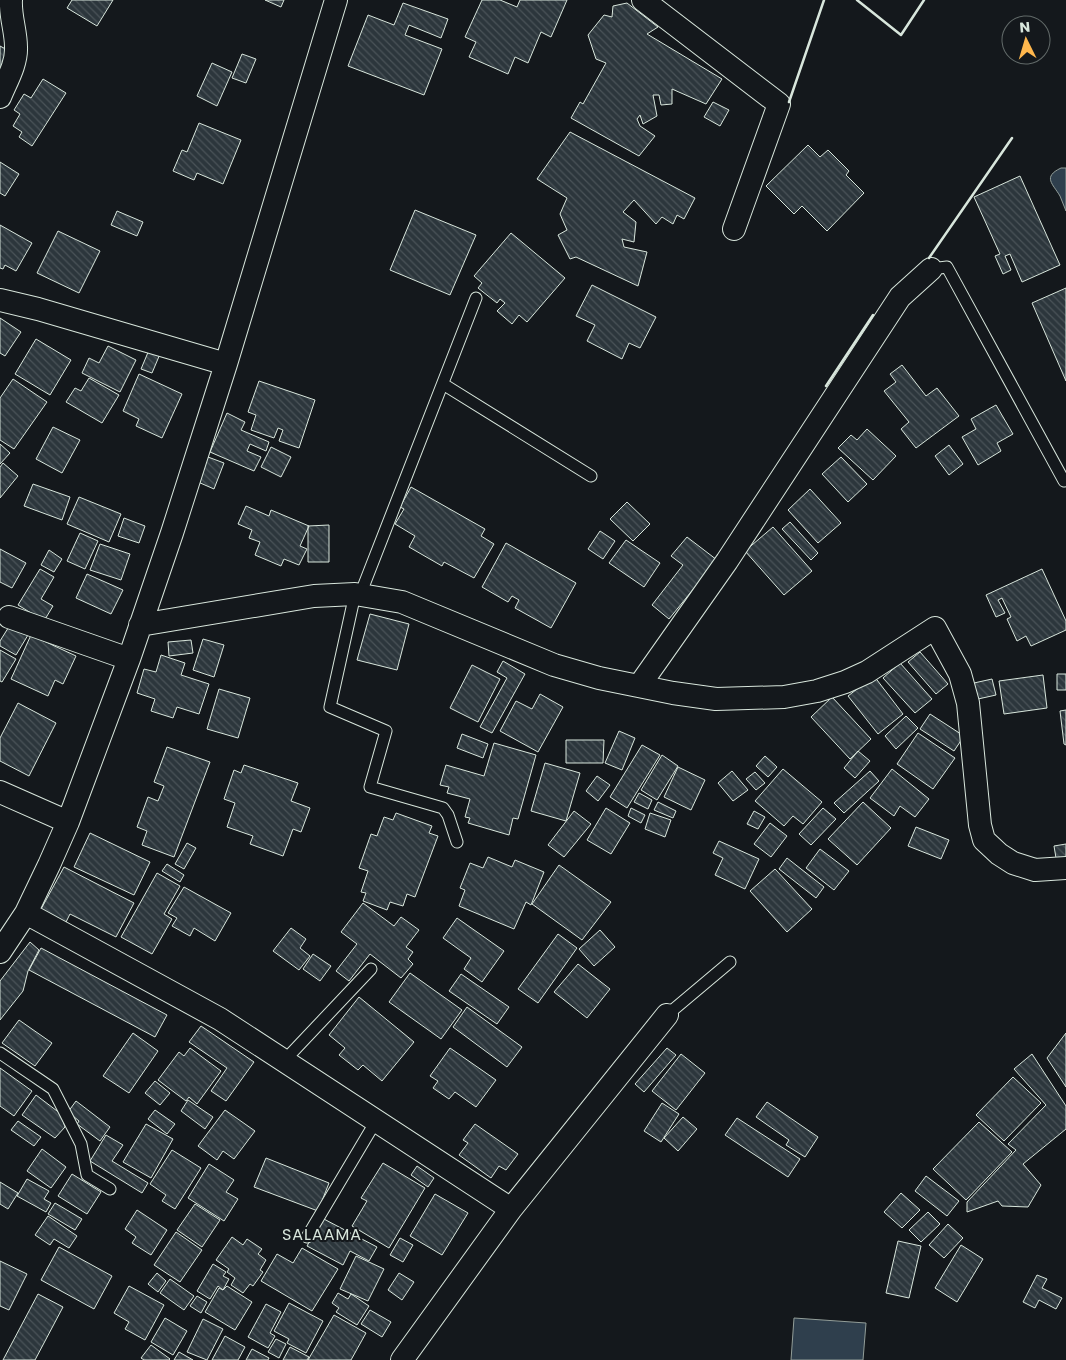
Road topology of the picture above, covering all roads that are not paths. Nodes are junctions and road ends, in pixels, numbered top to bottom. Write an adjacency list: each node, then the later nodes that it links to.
1 (11, 0): 4 (street)
2 (336, 0): 9 (street)
3 (643, 0): 5 (street)
4 (0, 96)
5 (734, 228)
6 (932, 269): 12 (lane); 17 (street)
7 (476, 298): 10 (lane)
8 (0, 300): 9 (street)
9 (226, 364): 15 (street)
10 (442, 384): 11 (lane); 13 (lane)
11 (591, 476)
12 (1064, 481)
13 (357, 594): 15 (street); 17 (street); 20 (lane)
14 (9, 617): 16 (street)
15 (140, 626): 16 (street)
16 (129, 659): 19 (street)
17 (638, 686): 21 (street)
18 (0, 792): 19 (street)
19 (68, 822): 22 (street)
20 (456, 842)
21 (1066, 868)
22 (26, 913): 23 (street); 28 (street)
23 (0, 952)
24 (730, 962): 26 (lane)
25 (370, 969): 28 (lane)
26 (667, 1015): 31 (street)
27 (0, 1053): 30 (lane)
28 (284, 1061): 29 (street)
29 (376, 1121): 31 (street); 32 (lane)
30 (110, 1190)
31 (511, 1209): 33 (street)
32 (307, 1237)
33 (402, 1360)

